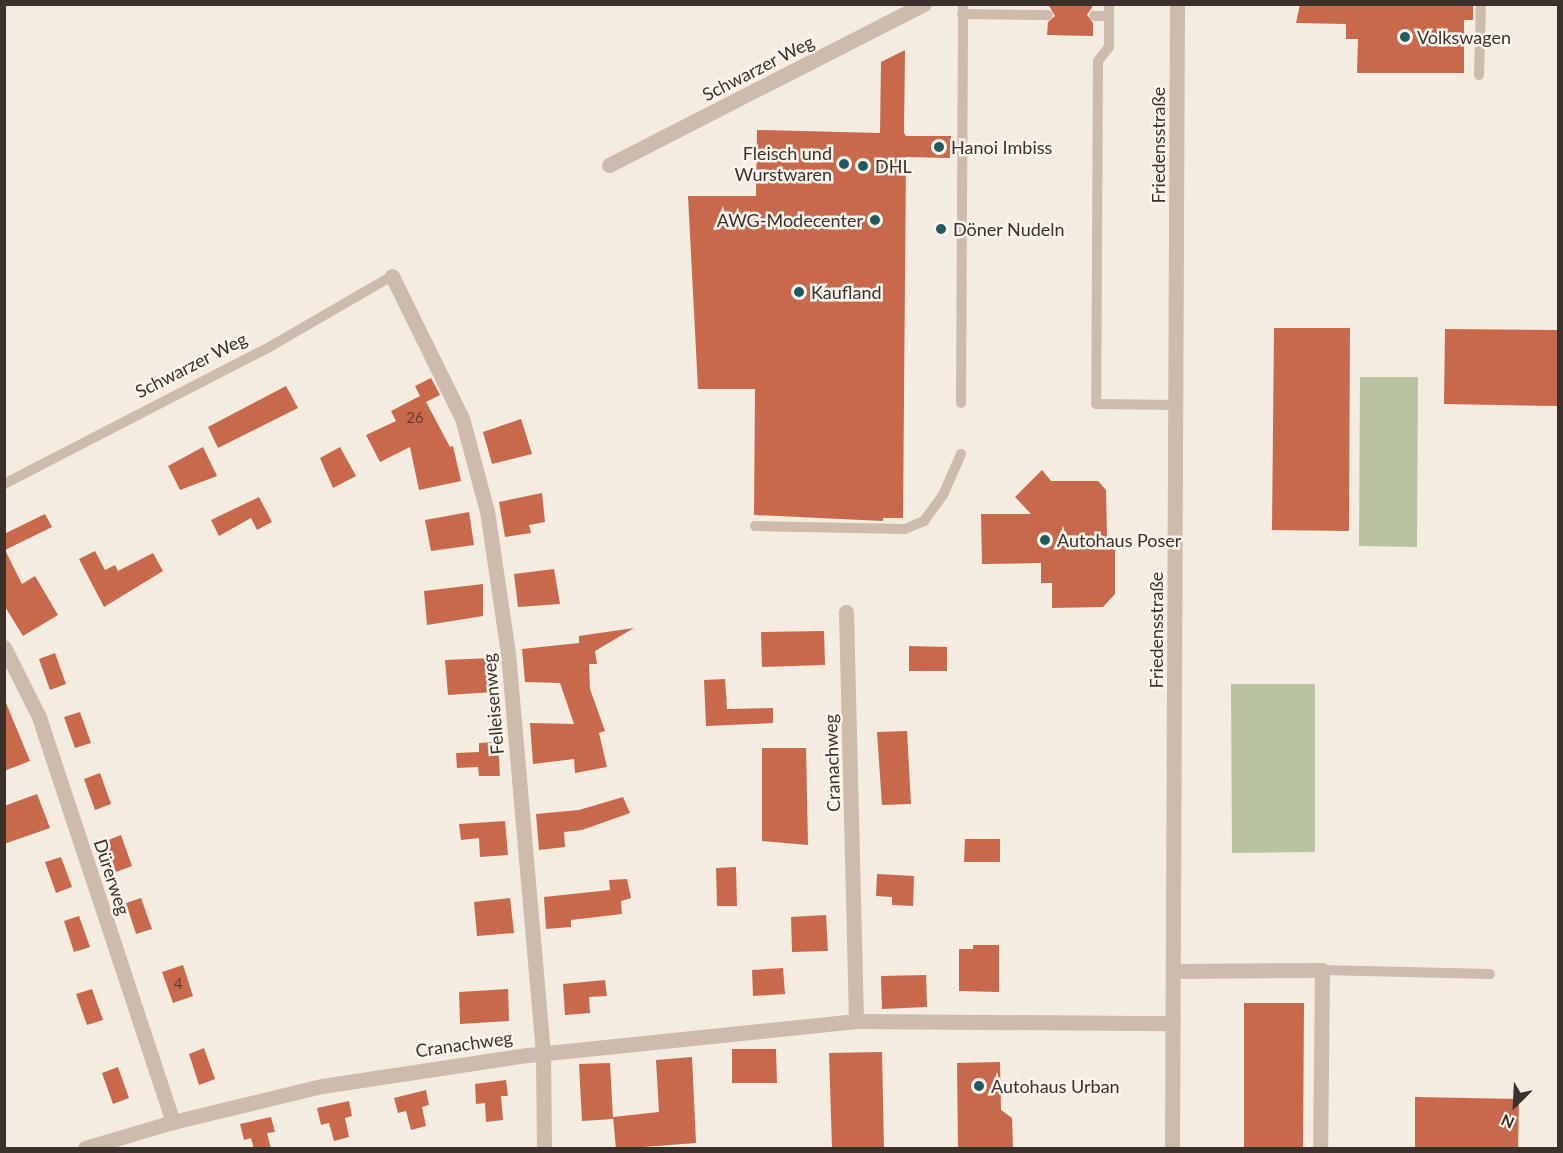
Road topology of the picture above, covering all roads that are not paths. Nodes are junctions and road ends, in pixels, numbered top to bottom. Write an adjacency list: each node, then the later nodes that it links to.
1 (924, 4): 12 (street, Schwarzer Weg)
2 (1020, 4): 7 (lane)
3 (1109, 4): 10 (lane)
4 (1177, 4): 15 (street, Friedensstraße)
5 (1481, 4): 11 (lane)
6 (962, 9): 7 (lane); 14 (lane)
7 (1010, 14): 8 (lane)
8 (1048, 15)
9 (1094, 16): 10 (lane)
10 (1109, 16): 15 (lane)
11 (1479, 75)
12 (609, 165)
13 (392, 276): 17 (lane, Schwarzer Weg); 26 (street, Felleisenweg)
14 (961, 403)
15 (1178, 405): 22 (street, Friedensstraße)
16 (961, 454): 18 (lane)
17 (4, 484)
18 (755, 526)
19 (846, 612): 24 (street, Cranachweg)
20 (4, 647): 27 (street, Dürerweg)
21 (1322, 970): 22 (street); 23 (lane); 31 (street)
22 (1173, 971): 25 (street, Friedensstraße)
23 (1491, 974)
24 (855, 1021): 25 (street, Cranachweg); 26 (street, Cranachweg)
25 (1173, 1023): 30 (street, Friedensstraße)
26 (543, 1053): 27 (street, Cranachweg); 29 (street, Felleisenweg)
27 (173, 1122): 28 (street, Cranachweg)
28 (85, 1149)
29 (544, 1149)
30 (1172, 1149)
31 (1320, 1149)

